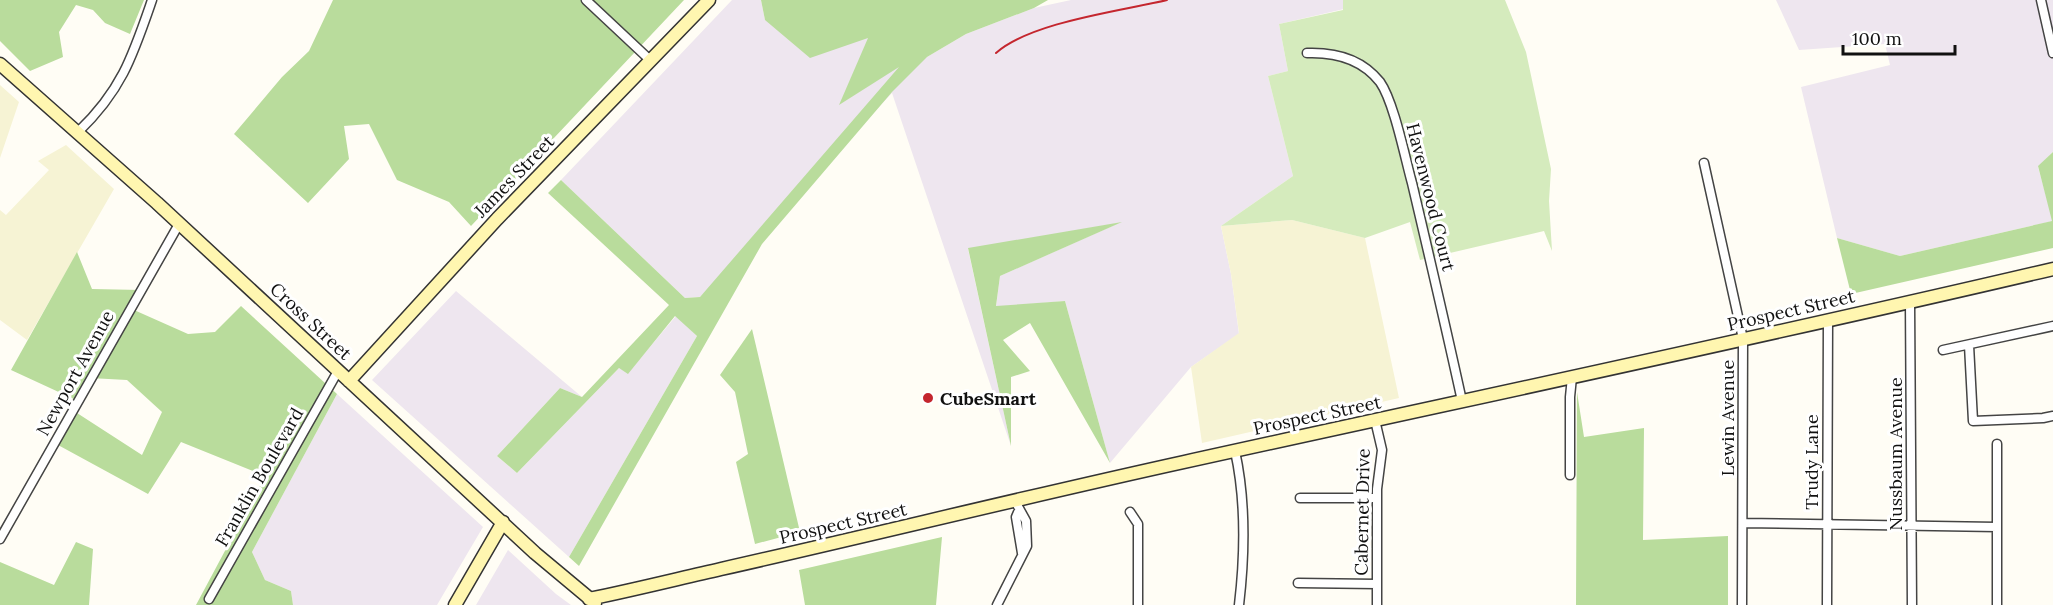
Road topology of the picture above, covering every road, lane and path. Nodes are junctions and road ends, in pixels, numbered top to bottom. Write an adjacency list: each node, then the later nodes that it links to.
1 (152, 0): 9 (street)
2 (586, 0): 7 (street)
3 (709, 0): 7 (street, James Street)
4 (2041, 0): 6 (street)
5 (1307, 52): 22 (street, Havenwood Court)
6 (2053, 53)
7 (650, 60): 21 (street, James Street)
8 (0, 64): 9 (street, Cross Street)
9 (78, 132): 11 (street, Cross Street)
10 (1704, 163): 16 (street, Lewin Avenue)
11 (179, 224): 19 (street, Cross Street); 37 (street, Newport Avenue)
12 (2053, 269): 13 (street, Prospect Street)
13 (1910, 302): 14 (street, Prospect Street); 35 (street, Nussbaum Avenue)
14 (1828, 319): 16 (street, Prospect Street); 34 (street, Trudy Lane)
15 (2053, 326): 17 (street)
16 (1743, 339): 20 (street, Prospect Street); 33 (street, Lewin Avenue)
17 (1969, 345): 18 (street); 23 (street)
18 (1943, 350)
19 (338, 371): 21 (street, Cross Street); 40 (street, Franklin Boulevard)
20 (1572, 377): 22 (street, Prospect Street); 27 (street)
21 (349, 381): 32 (street, Cross Street)
22 (1462, 402): 24 (street, Prospect Street)
23 (2053, 416)
24 (1375, 420): 26 (street, Prospect Street); 29 (street, Cabernet Drive)
25 (1997, 444): 36 (street)
26 (1235, 451): 30 (street, Prospect Street); 45 (street)
27 (1570, 475)
28 (1300, 498): 29 (street)
29 (1377, 498): 39 (street, Cabernet Drive)
30 (1017, 505): 41 (street, Prospect Street); 43 (street)
31 (1130, 512): 44 (street)
32 (503, 522): 41 (street, Cross Street); 42 (street)
33 (1743, 523): 34 (street); 47 (street, Lewin Avenue)
34 (1827, 525): 35 (street); 48 (street, Trudy Lane)
35 (1912, 526): 36 (street); 49 (street, Nussbaum Avenue)
36 (1997, 527): 50 (street)
37 (0, 539)
38 (1298, 584): 39 (street)
39 (1377, 584): 46 (street, Cabernet Drive)
40 (209, 599)
41 (593, 602)
42 (455, 605)
43 (997, 605)
44 (1138, 605)
45 (1239, 605)
46 (1377, 605)
47 (1742, 605)
48 (1827, 605)
49 (1912, 605)
50 (1998, 605)

